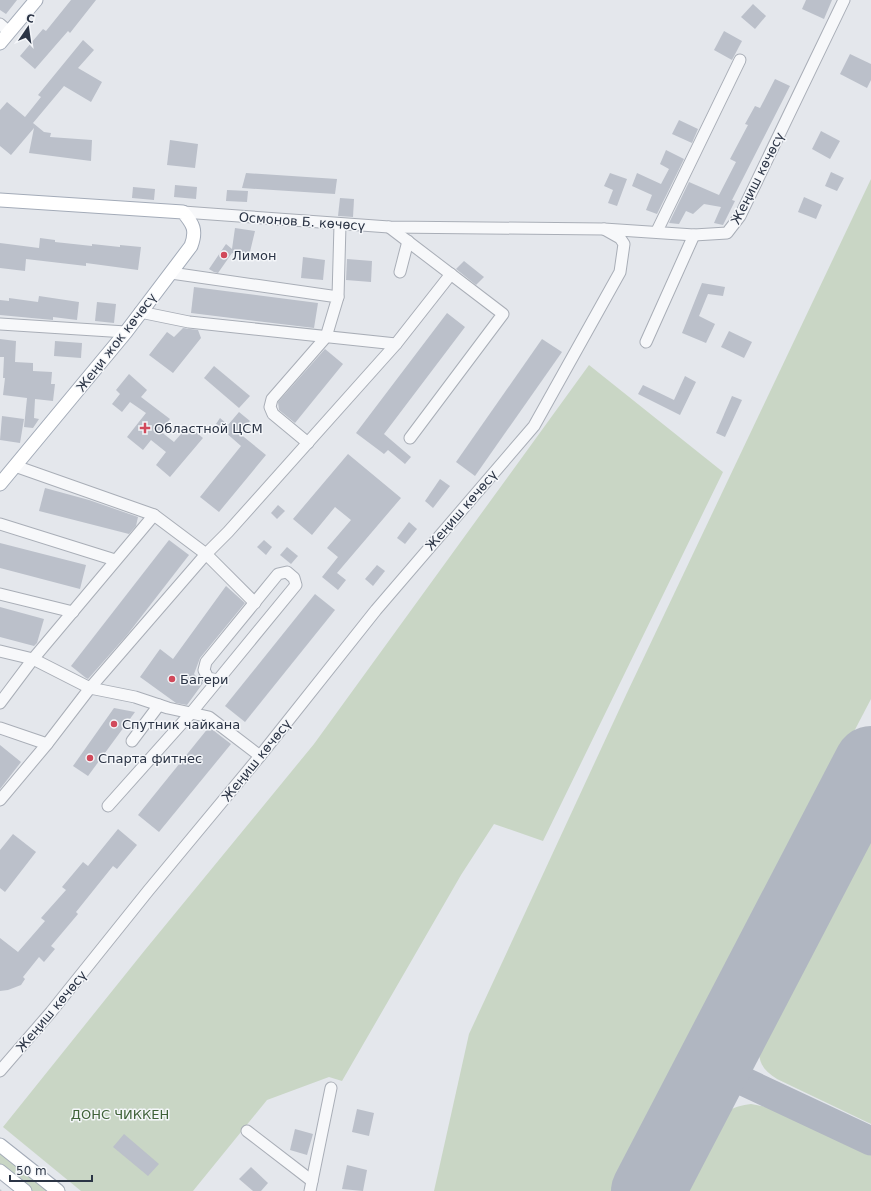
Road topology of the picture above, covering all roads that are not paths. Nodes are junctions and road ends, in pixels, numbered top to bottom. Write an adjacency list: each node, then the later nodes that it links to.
1 (36, 0): 3 (main road)
2 (844, 0): 12 (street, Жеңиш көчөсү)
3 (5, 28): 4 (main road)
4 (0, 44)
5 (740, 60): 11 (street)
6 (0, 200): 7 (main road, Осмонов Б. көчөсү)
7 (183, 212): 8 (street, Осмонов Б. көчөсү); 15 (main road, Жеңи жок көчөсү)
8 (340, 225): 9 (street, Осмонов Б. көчөсү); 17 (street)
9 (389, 227): 10 (street, Осмонов Б. көчөсү); 13 (street)
10 (604, 229): 11 (street, Жеңиш көчөсү); 45 (street, Жеңиш көчөсү)
11 (657, 231): 12 (street, Жеңиш көчөсү)
12 (694, 235): 22 (street)
13 (408, 241): 14 (street); 16 (street)
14 (400, 272)
15 (171, 273): 17 (street); 18 (main road, Жеңи жок көчөсү)
16 (451, 274): 23 (street); 24 (street)
17 (338, 297): 21 (street)
18 (140, 312): 20 (main road, Жеңи жок көчөсү); 21 (street)
19 (0, 324): 20 (street)
20 (126, 332): 26 (main road, Жеңи жок көчөсү)
21 (326, 337): 23 (street); 25 (street)
22 (646, 342)
23 (396, 344): 25 (street)
24 (410, 438)
25 (308, 443): 30 (street)
26 (15, 466): 27 (main road, Жеңи жок көчөсү); 28 (street)
27 (0, 484)
28 (154, 515): 30 (street); 31 (street)
29 (0, 524): 31 (street)
30 (206, 554): 33 (street); 38 (street)
31 (115, 560): 34 (street)
32 (0, 594): 34 (street)
33 (255, 603): 37 (street); 37 (street)
34 (73, 612): 36 (street)
35 (0, 651): 36 (street)
36 (33, 659): 38 (street); 39 (street)
37 (218, 680): 41 (street)
38 (90, 688): 40 (street); 44 (street)
39 (0, 703)
40 (159, 705): 41 (street); 43 (street)
41 (191, 713): 45 (street); 47 (street)
42 (0, 728): 44 (street)
43 (132, 741)
44 (47, 744): 46 (street)
45 (260, 756): 48 (street, Жеңиш көчөсү)
46 (0, 800)
47 (108, 806)
48 (0, 1071)
49 (331, 1088): 53 (street)
50 (247, 1131): 53 (street)
51 (0, 1145): 55 (main road)
52 (0, 1171): 54 (main road)
53 (311, 1186)
54 (25, 1191)
55 (58, 1191)

